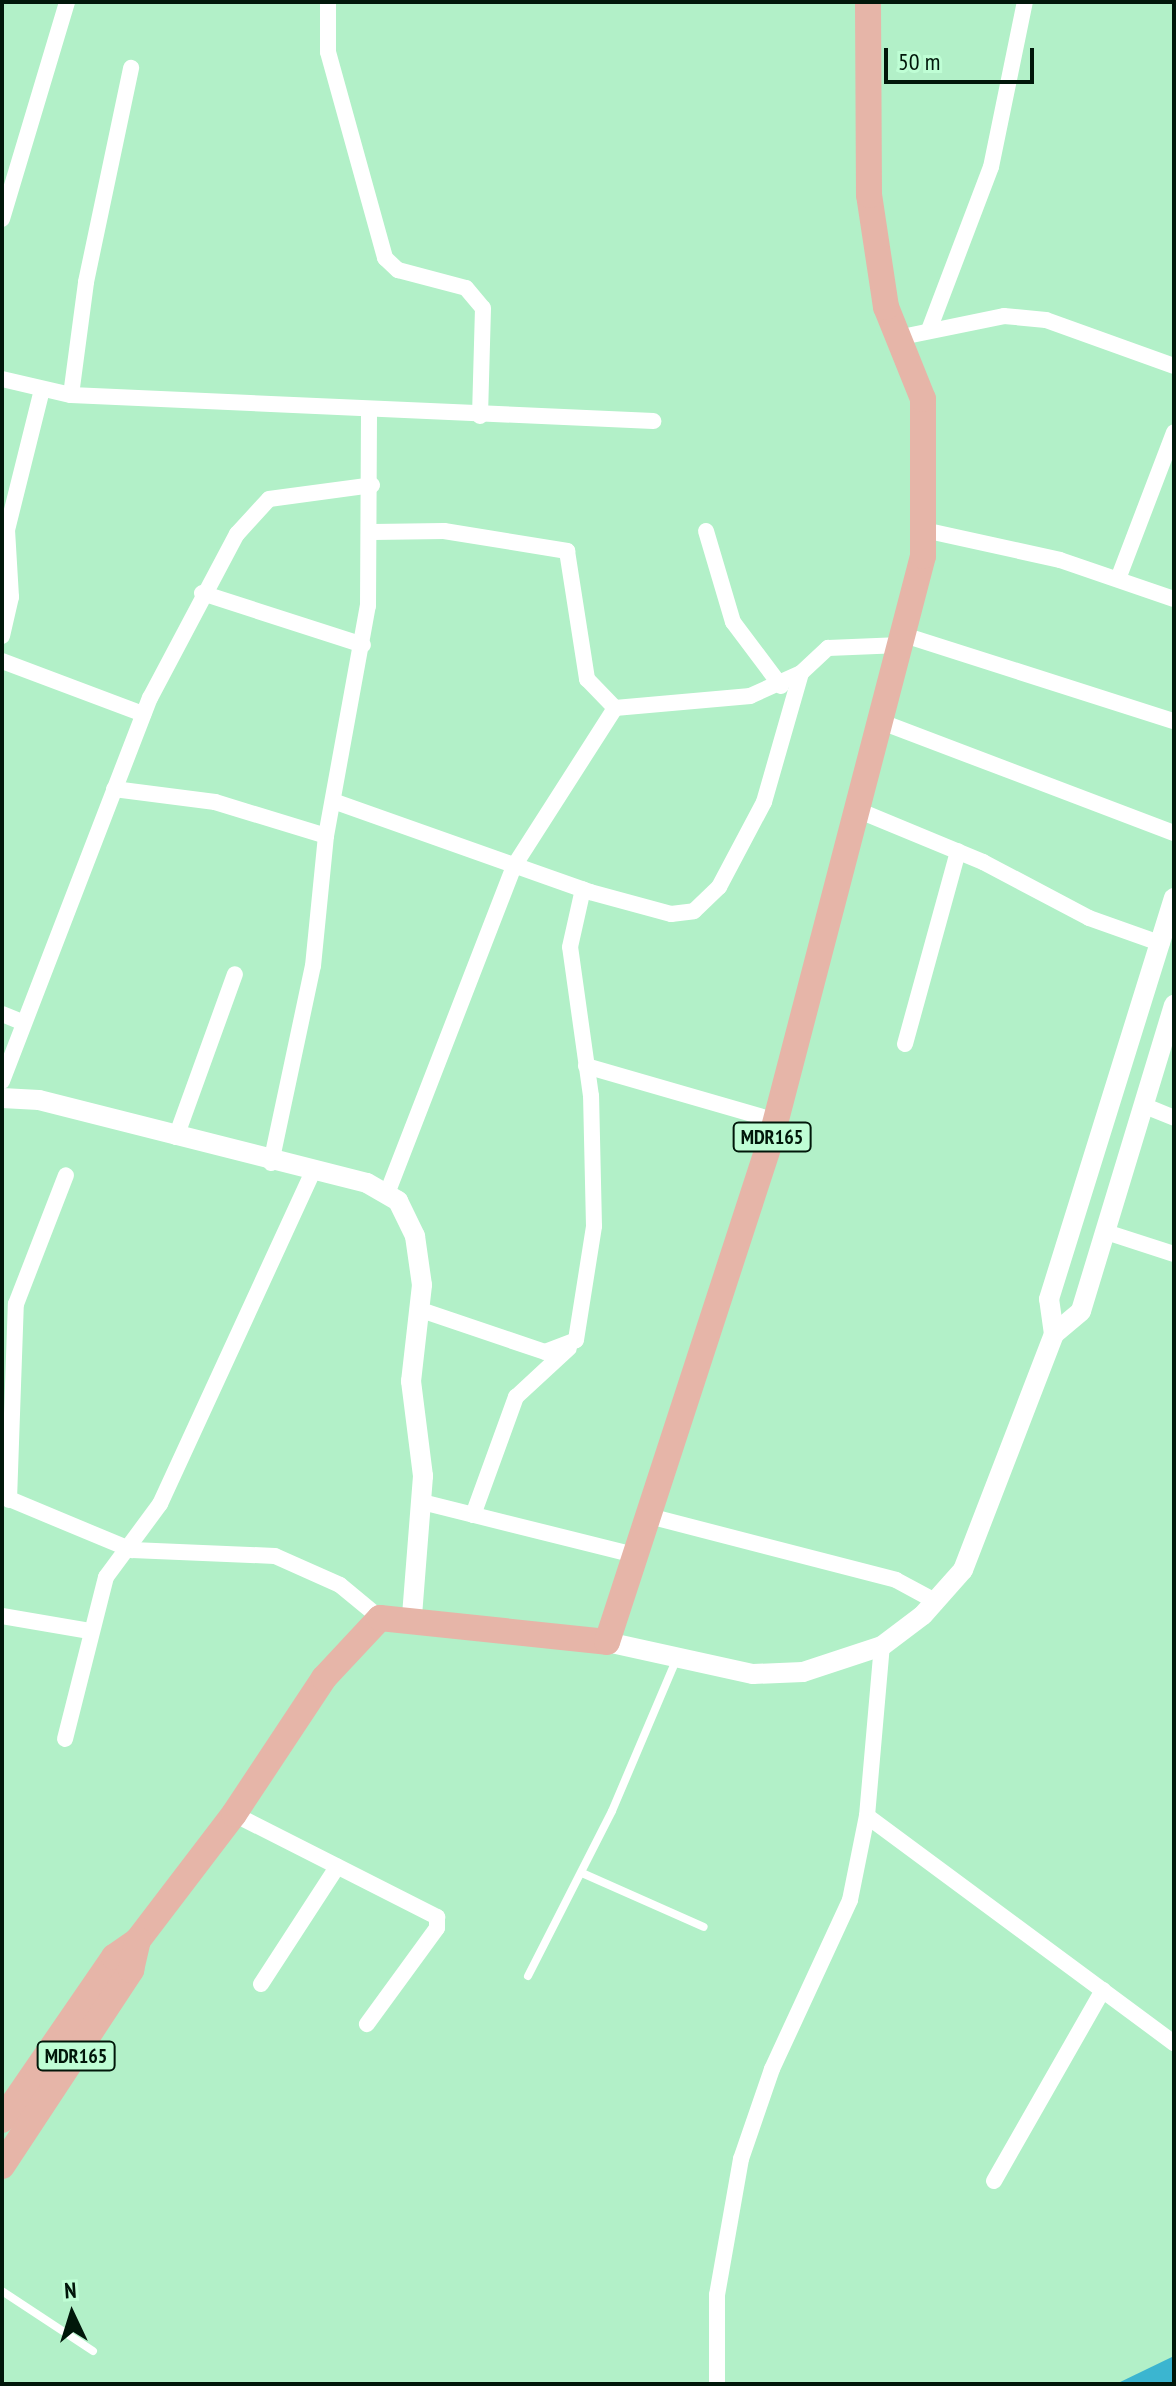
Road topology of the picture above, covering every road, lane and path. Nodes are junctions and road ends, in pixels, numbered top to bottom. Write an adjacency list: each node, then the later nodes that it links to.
1 (67, 2): 6 (street)
2 (328, 2): 14 (street)
3 (868, 2): 8 (main road, MDR165)
4 (1025, 2): 7 (street)
5 (131, 68): 12 (street)
6 (2, 219)
7 (929, 330): 8 (street); 9 (street)
8 (897, 338): 18 (main road, MDR165)
9 (1174, 366)
10 (2, 379): 11 (street)
11 (42, 390): 12 (street); 24 (street)
12 (71, 395): 13 (street)
13 (369, 413): 14 (street); 17 (street)
14 (480, 416): 15 (street)
15 (653, 421)
16 (1174, 432): 21 (street)
17 (372, 485): 20 (street); 22 (street)
18 (924, 530): 21 (street); 25 (main road, MDR165)
19 (706, 531): 29 (street)
20 (373, 532): 26 (street); 30 (street)
21 (1118, 579): 23 (street)
22 (202, 593): 26 (street); 31 (street)
23 (1174, 599)
24 (2, 636)
25 (903, 640): 28 (street); 32 (main road, MDR165); 33 (street)
26 (363, 645): 35 (street)
27 (2, 661): 31 (street)
28 (801, 673): 29 (street); 41 (street)
29 (781, 686): 30 (street)
30 (615, 708): 40 (street)
31 (143, 714): 34 (street)
32 (879, 721): 36 (main road, MDR165); 37 (street)
33 (1174, 721)
34 (114, 789): 38 (street); 47 (street)
35 (333, 801): 38 (street); 40 (street)
36 (855, 809): 39 (street); 54 (main road, MDR165)
37 (1174, 833)
38 (326, 836): 56 (street)
39 (958, 851): 43 (street); 48 (street)
40 (514, 866): 41 (street); 59 (street)
41 (583, 889): 49 (street)
42 (1174, 898): 43 (street)
43 (1162, 944): 63 (street)
44 (235, 974): 55 (street)
45 (2, 1014): 47 (street)
46 (1173, 1016): 52 (street)
47 (22, 1022): 50 (street)
48 (905, 1044)
49 (586, 1066): 54 (street); 64 (street)
50 (2, 1081)
51 (2, 1098): 55 (street)
52 (1145, 1106): 53 (street); 60 (street)
53 (1174, 1118)
54 (776, 1121): 68 (main road, MDR165)
55 (176, 1137): 56 (street)
56 (271, 1163): 57 (street)
57 (313, 1171): 59 (street); 69 (street)
58 (66, 1175): 65 (street)
59 (388, 1191): 62 (street)
60 (1106, 1232): 61 (street); 63 (street)
61 (1174, 1254)
62 (421, 1310): 64 (street); 66 (street)
63 (1054, 1334): 71 (street)
64 (570, 1346): 67 (street)
65 (6, 1498): 69 (street)
66 (422, 1502): 67 (street); 73 (street)
67 (473, 1515): 70 (street)
68 (649, 1516): 70 (main road, MDR165); 71 (street)
69 (132, 1550): 74 (street); 75 (street)
70 (635, 1555): 76 (main road, MDR165)
71 (935, 1601): 77 (street)
72 (2, 1616): 75 (street)
73 (412, 1617): 74 (main road); 76 (main road)
74 (380, 1618): 80 (main road, MDR165)
75 (90, 1631): 79 (street)
76 (607, 1642): 78 (street)
77 (882, 1646): 78 (street); 81 (street)
78 (677, 1657): 83 (lane)
79 (65, 1739)
80 (234, 1814): 82 (street); 85 (main road, MDR165)
81 (867, 1816): 88 (street); 96 (street)
82 (337, 1867): 87 (street); 89 (street)
83 (582, 1873): 84 (lane); 86 (lane)
84 (704, 1927)
85 (138, 1940): 91 (main road, MDR165); 92 (main road, MDR165)
86 (528, 1976)
87 (261, 1984)
88 (1103, 1990): 90 (street); 93 (street)
89 (367, 2024)
90 (1174, 2043)
91 (2, 2120)
92 (2, 2166)
93 (994, 2181)
94 (2, 2291): 95 (lane)
95 (93, 2351)
96 (717, 2384)

